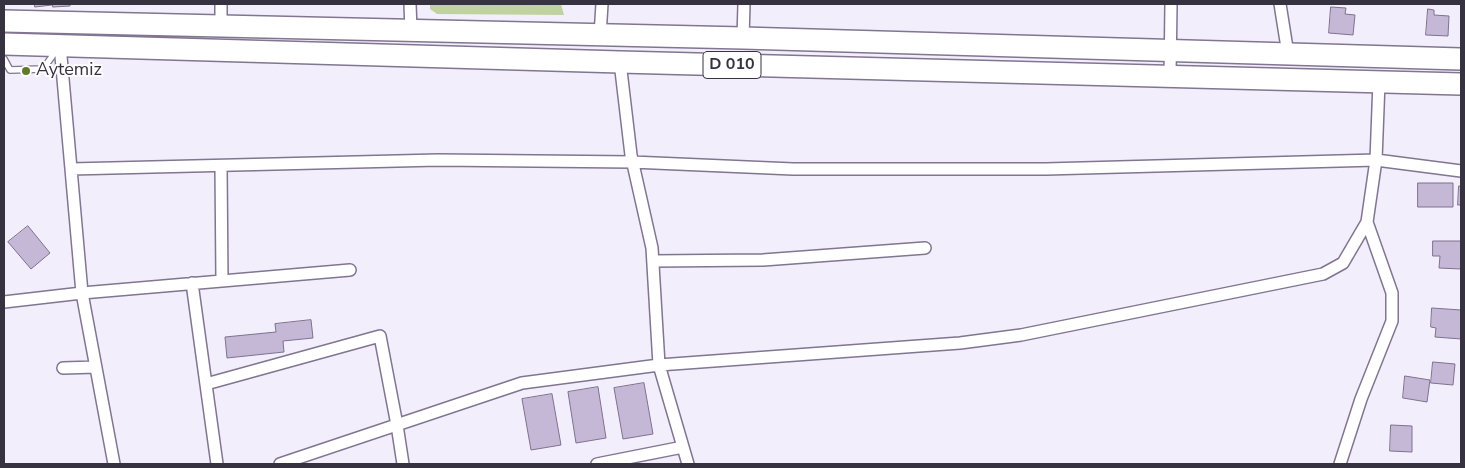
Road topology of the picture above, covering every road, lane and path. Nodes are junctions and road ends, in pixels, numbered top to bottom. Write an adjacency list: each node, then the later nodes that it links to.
1 (221, 4): 8 (street)
2 (410, 4): 9 (street)
3 (602, 4): 10 (street)
4 (744, 4): 11 (street)
5 (1171, 4): 14 (street)
6 (1280, 4): 15 (street)
7 (4, 21): 8 (highway, D 010)
8 (221, 26): 9 (highway, D 010)
9 (412, 30): 10 (highway, D 010)
10 (600, 35): 11 (highway, D 010)
11 (743, 38): 14 (highway, D 010)
12 (4, 44): 13 (highway, D 010)
13 (60, 45): 16 (lane); 18 (highway, D 010); 25 (street)
14 (1170, 50): 15 (highway, D 010); 19 (street)
15 (1288, 54): 17 (highway, D 010)
16 (4, 59)
17 (1461, 59)
18 (620, 62): 19 (highway, D 010); 23 (street)
19 (1170, 76): 20 (highway, D 010)
20 (1379, 82): 21 (highway, D 010); 22 (street)
21 (1461, 84)
22 (1376, 160): 23 (street); 26 (street); 27 (street)
23 (632, 162): 24 (street); 29 (street)
24 (221, 166): 25 (street); 31 (street)
25 (71, 169): 33 (street)
26 (1461, 171)
27 (1368, 222): 35 (street); 47 (street)
28 (925, 248): 29 (street)
29 (653, 261): 35 (street)
30 (350, 270): 31 (street)
31 (222, 281): 32 (street)
32 (192, 284): 33 (street); 38 (street)
33 (82, 293): 34 (street); 36 (street)
34 (4, 302)
35 (659, 365): 39 (street); 40 (street)
36 (96, 367): 37 (street); 41 (street)
37 (63, 368)
38 (206, 384): 39 (street); 42 (street)
39 (397, 425): 43 (street); 44 (street)
40 (683, 448): 45 (street); 46 (street)
41 (114, 464)
42 (217, 464)
43 (280, 464)
44 (402, 464)
45 (598, 464)
46 (688, 464)
47 (1340, 464)

